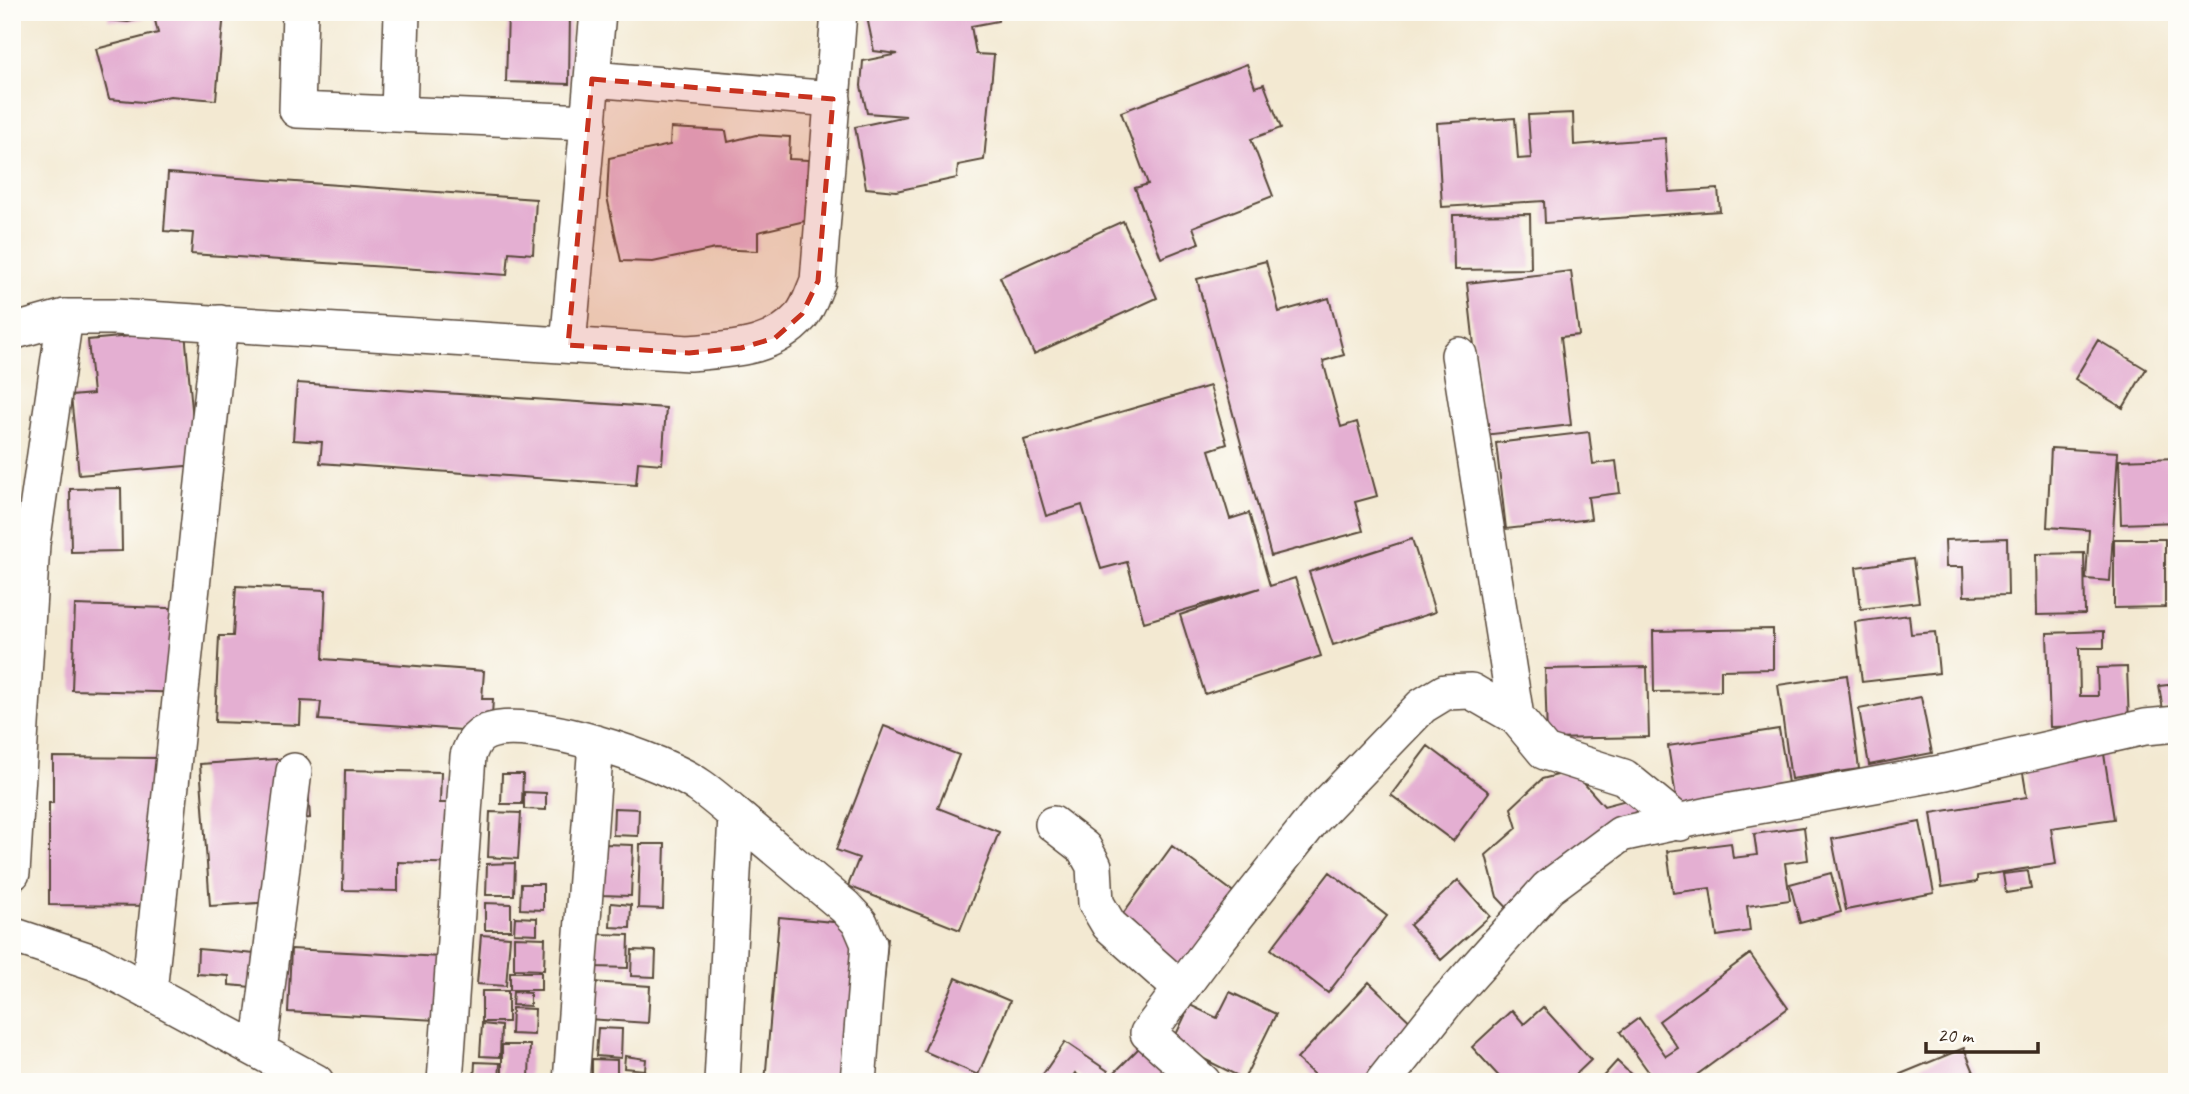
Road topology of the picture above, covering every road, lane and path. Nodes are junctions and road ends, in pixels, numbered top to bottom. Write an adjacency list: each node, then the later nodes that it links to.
1 (300, 12): 7 (street)
2 (402, 12): 7 (street)
3 (598, 12): 5 (street)
4 (839, 12): 6 (street)
5 (592, 79): 6 (street); 8 (street)
6 (833, 99): 12 (street)
7 (399, 114): 8 (street)
8 (589, 122): 12 (street)
9 (65, 317): 10 (street); 11 (street); 21 (street)
10 (220, 323): 12 (street); 24 (street)
11 (12, 332)
12 (568, 345)
13 (1459, 355): 14 (street)
14 (1516, 717): 19 (street); 23 (street)
15 (2177, 724): 19 (street)
16 (596, 743): 18 (street); 27 (street); 28 (street)
17 (294, 771): 25 (street)
18 (736, 816): 29 (street); 30 (street)
19 (1680, 823): 32 (street)
20 (1053, 824): 23 (street)
21 (12, 873)
22 (12, 935): 24 (street)
23 (1181, 989): 31 (street)
24 (149, 992): 25 (street)
25 (259, 1051): 26 (street)
26 (316, 1082)
27 (445, 1082)
28 (571, 1082)
29 (722, 1082)
30 (858, 1082)
31 (1203, 1082)
32 (1383, 1082)

